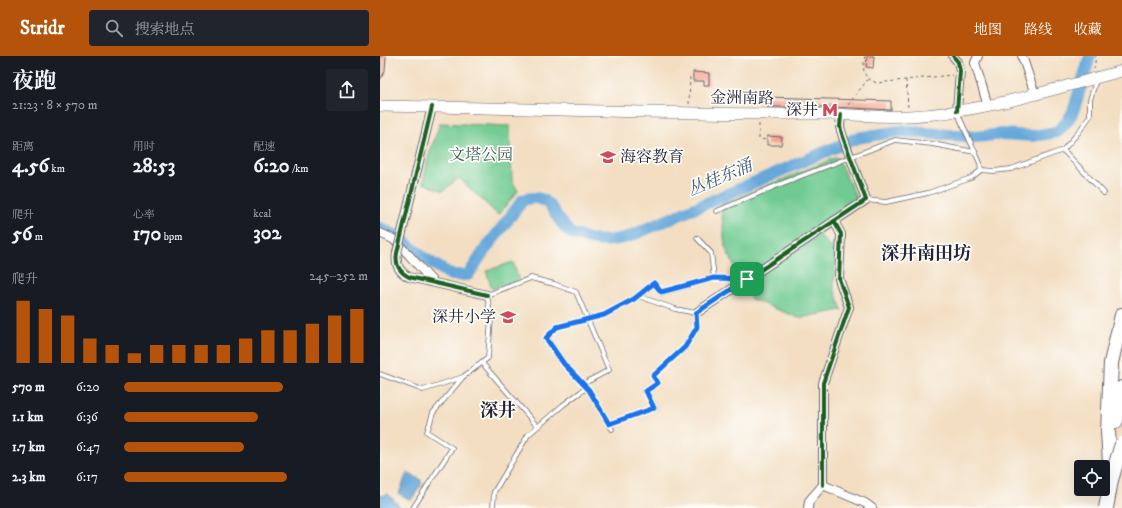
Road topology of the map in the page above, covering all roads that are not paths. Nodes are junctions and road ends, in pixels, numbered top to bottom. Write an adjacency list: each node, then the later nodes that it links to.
1 (953, 56): 10 (street)
2 (978, 56): 8 (street)
3 (1022, 56): 6 (street)
4 (1122, 72): 5 (main road, 金洲南路)
5 (1093, 79): 6 (main road, 金洲南路); 12 (lane)
6 (1035, 94): 8 (main road, 金洲南路)
7 (380, 106): 9 (main road, 金洲南路)
8 (988, 106): 10 (main road, 金洲南路)
9 (432, 107): 11 (main road, 金洲南路); 24 (street, bridge)
10 (957, 111): 11 (main road, 金洲南路); 13 (lane)
11 (841, 114): 14 (street)
12 (1063, 150): 15 (lane); 16 (lane)
13 (975, 152): 14 (lane); 15 (lane)
14 (849, 153): 17 (street); 18 (lane)
15 (981, 170): 17 (lane)
16 (1104, 193)
17 (866, 200): 19 (street)
18 (717, 211)
19 (834, 221): 23 (street); 42 (street)
20 (380, 233): 24 (street)
21 (697, 238): 22 (lane)
22 (714, 278): 23 (lane); 26 (lane)
23 (747, 279): 27 (street)
24 (433, 282): 25 (street)
25 (487, 295): 29 (lane); 30 (lane)
26 (638, 296): 27 (lane); 29 (lane)
27 (696, 313): 36 (lane)
28 (1122, 315): 41 (highway)
29 (588, 319): 33 (lane); 33 (lane)
30 (482, 362): 32 (lane); 37 (lane)
31 (380, 374): 32 (lane)
32 (463, 377): 43 (lane)
33 (583, 384): 34 (lane)
34 (586, 388): 36 (lane); 37 (lane)
35 (1122, 388): 40 (highway, bridge)
36 (609, 424): 38 (lane)
37 (537, 426): 44 (lane)
38 (612, 429)
39 (1122, 444): 40 (highway, bridge)
40 (1116, 464): 41 (highway, bridge)
41 (1111, 480): 47 (highway, bridge)
42 (823, 485): 45 (street); 46 (street)
43 (413, 508)
44 (493, 508)
45 (808, 508)
46 (872, 508)
47 (1106, 508)

